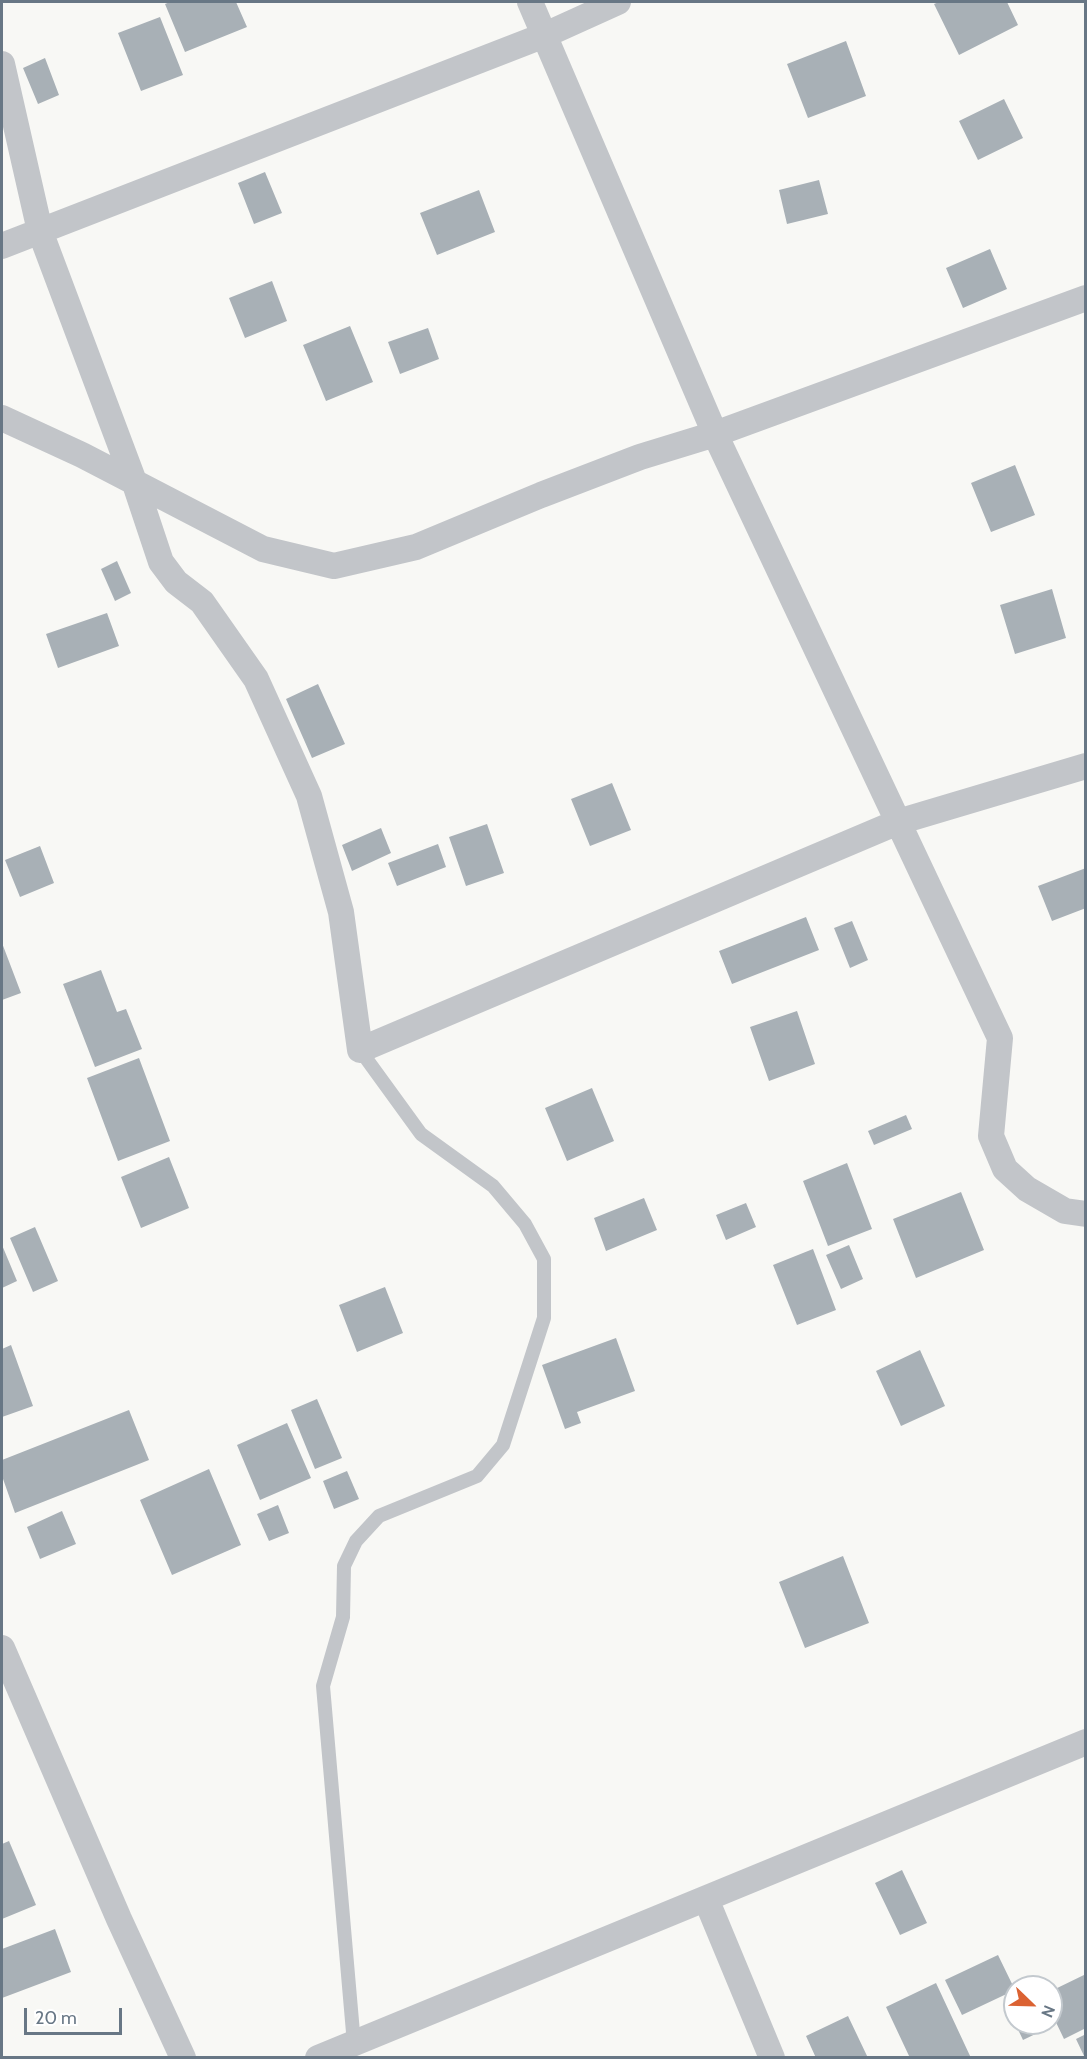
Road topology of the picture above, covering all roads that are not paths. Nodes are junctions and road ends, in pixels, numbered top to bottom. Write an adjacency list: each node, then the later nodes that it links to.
1 (530, 2): 3 (street)
2 (618, 2): 3 (street)
3 (545, 35): 5 (street); 9 (street)
4 (2, 64): 5 (street)
5 (40, 231): 6 (street); 10 (street)
6 (2, 246)
7 (1086, 298): 9 (street)
8 (2, 418): 10 (street)
9 (715, 434): 10 (street); 12 (street)
10 (135, 484): 13 (street)
11 (1086, 766): 12 (street)
12 (898, 822): 13 (street); 14 (street)
13 (360, 1050): 18 (lane)
14 (1086, 1214)
15 (2, 1648): 19 (street)
16 (1086, 1742): 17 (street)
17 (706, 1899): 18 (street); 21 (street)
18 (354, 2044): 20 (street)
19 (183, 2058)
20 (318, 2058)
21 (772, 2058)

